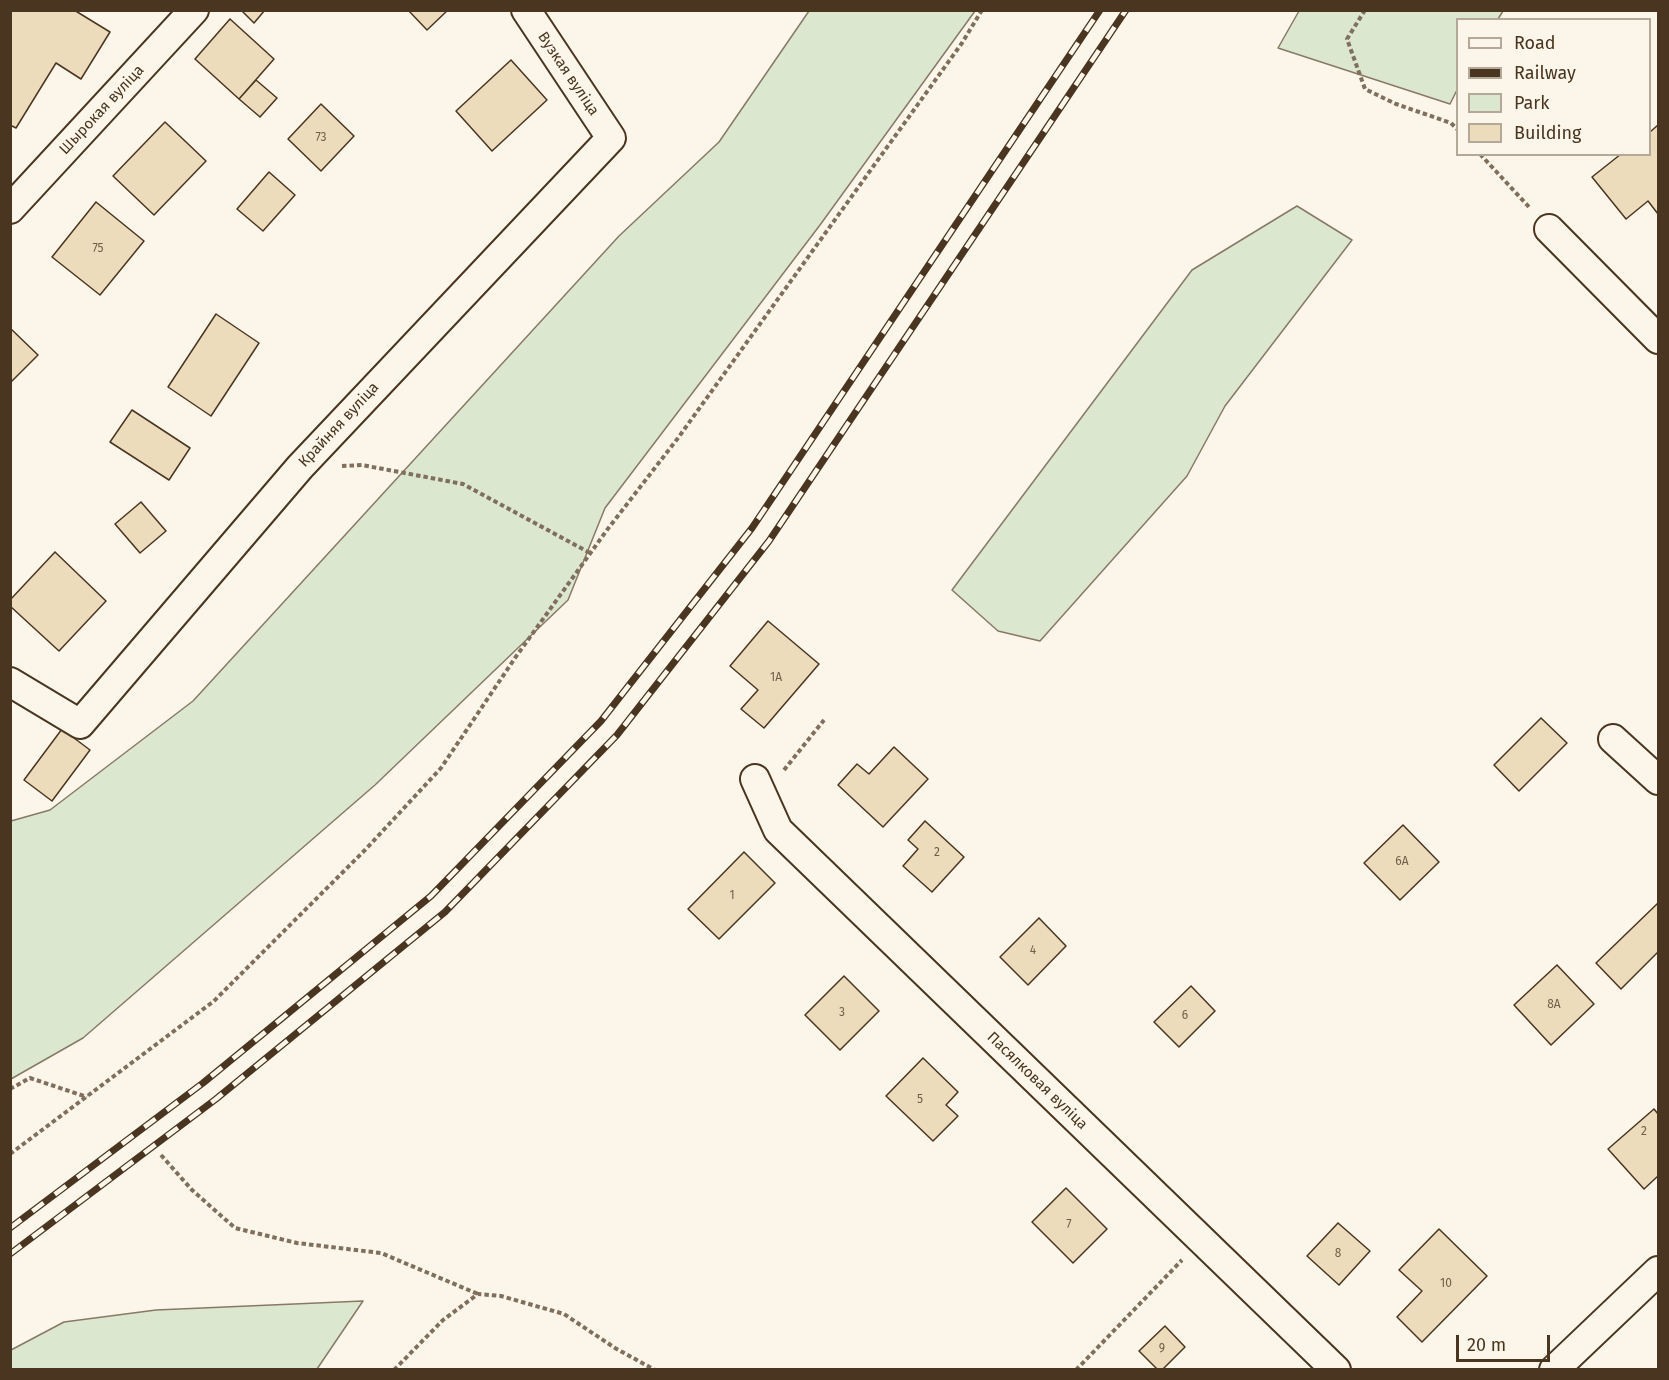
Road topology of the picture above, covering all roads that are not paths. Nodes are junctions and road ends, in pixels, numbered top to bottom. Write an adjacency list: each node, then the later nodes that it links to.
1 (194, 10): 4 (street, Шырокая вуліца)
2 (526, 10): 3 (street, Вузкая вуліца)
3 (611, 138): 7 (street, Крайняя вуліца)
4 (10, 209)
5 (1550, 229): 6 (street)
6 (1659, 339)
7 (10, 682)
8 (1613, 739): 9 (street)
9 (1659, 780)
10 (759, 788): 12 (street, Пасялковая вуліца)
11 (1659, 1271): 13 (street)
12 (1336, 1370)
13 (1554, 1370)

